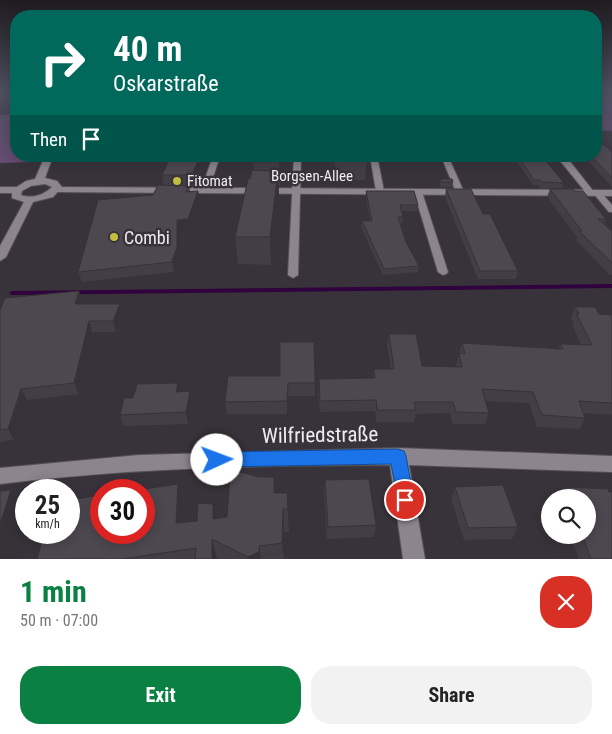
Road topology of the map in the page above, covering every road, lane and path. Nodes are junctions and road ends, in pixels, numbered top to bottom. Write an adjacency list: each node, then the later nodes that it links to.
1 (47, 162): 7 (street)
2 (215, 162): 11 (lane)
3 (298, 162): 12 (lane)
4 (374, 162): 13 (lane)
5 (447, 162): 15 (lane)
6 (566, 162): 16 (lane)
7 (39, 181): 9 (street); 10 (street)
8 (0, 190): 9 (street)
9 (17, 190): 18 (street)
10 (56, 190): 11 (street, Borgsen-Allee); 18 (street)
11 (205, 190): 12 (street, Borgsen-Allee)
12 (297, 191): 13 (street, Borgsen-Allee); 22 (lane)
13 (380, 191): 14 (street, Borgsen-Allee)
14 (418, 192): 15 (street, Borgsen-Allee); 21 (lane)
15 (460, 192): 16 (street, Borgsen-Allee)
16 (594, 193): 17 (street, Borgsen-Allee); 19 (lane)
17 (612, 193)
18 (30, 200): 20 (street)
19 (612, 210)
20 (0, 256)
21 (443, 272)
22 (294, 275)
23 (398, 456): 24 (street, Wilfriedstraße); 25 (street, Wilfriedstraße); 26 (street)
24 (612, 464)
25 (0, 476)
26 (414, 559)

